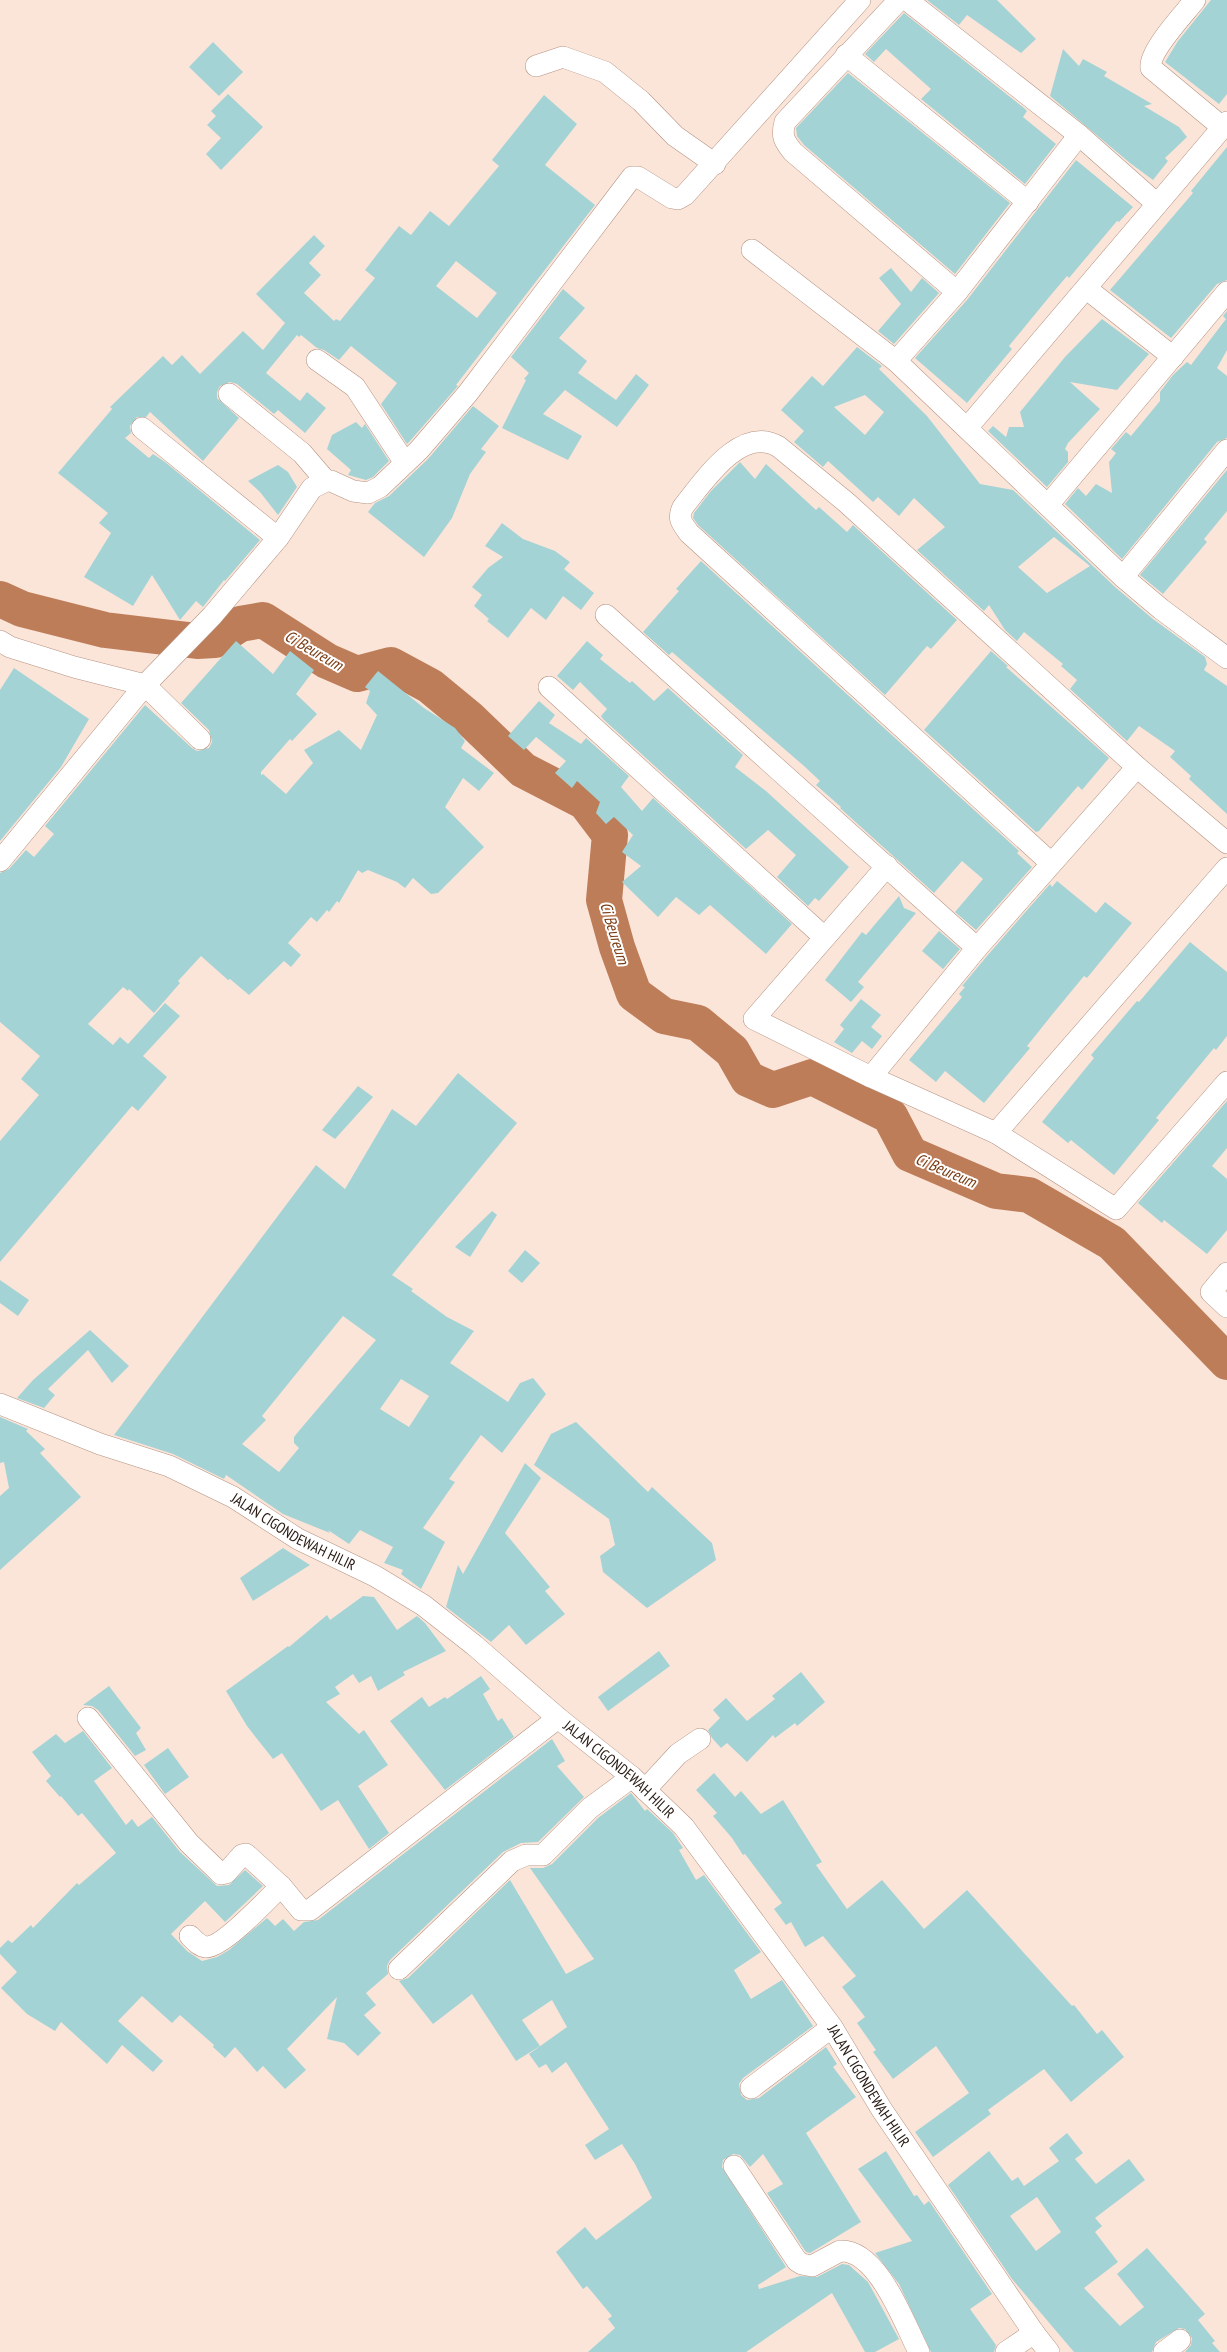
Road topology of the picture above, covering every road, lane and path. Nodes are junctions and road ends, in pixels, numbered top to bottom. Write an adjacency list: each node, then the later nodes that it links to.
1 (860, 0): 9 (street)
2 (898, 0): 5 (street)
3 (907, 0): 8 (street)
4 (1195, 0): 7 (street)
5 (846, 55): 10 (street); 14 (street)
6 (536, 66): 9 (street)
7 (1225, 124): 11 (street)
8 (1079, 135): 10 (street); 11 (street)
9 (715, 164): 23 (street)
10 (1028, 202): 14 (street)
11 (1157, 204): 13 (street)
12 (752, 250): 18 (street)
13 (1086, 289): 16 (street); 21 (street)
14 (957, 292): 18 (street)
15 (1227, 292): 16 (street)
16 (1173, 357): 25 (street)
17 (316, 360): 23 (street)
18 (896, 361): 21 (street)
19 (229, 394): 24 (street)
20 (142, 428): 26 (street)
21 (967, 428): 25 (street)
22 (1227, 450): 27 (street)
23 (405, 463): 24 (street)
24 (326, 481): 26 (street)
25 (1048, 505): 27 (street)
26 (278, 538): 31 (street)
27 (1123, 577): 30 (street)
28 (606, 615): 38 (street)
29 (0, 641): 31 (street)
30 (1225, 653)
31 (146, 685): 33 (street); 36 (street)
32 (549, 687): 40 (street)
33 (200, 739)
34 (1137, 766): 35 (street); 37 (street); 37 (street)
35 (1227, 843)
36 (0, 861)
37 (1051, 863): 41 (street)
38 (887, 866): 40 (street); 41 (street)
39 (1227, 868): 44 (street)
40 (824, 937): 42 (street)
41 (977, 948): 42 (street)
42 (871, 1077): 44 (street)
43 (1227, 1082): 44 (street)
44 (996, 1133)
45 (1227, 1273): 46 (street)
46 (1227, 1307)
47 (0, 1404): 49 (street, JALAN CIGONDEWAH HILIR)
48 (88, 1718): 52 (street)
49 (558, 1718): 51 (street, JALAN CIGONDEWAH HILIR); 52 (street)
50 (700, 1739): 51 (street)
51 (639, 1784): 54 (street); 55 (street, JALAN CIGONDEWAH HILIR)
52 (281, 1886): 53 (street)
53 (190, 1936)
54 (399, 1969)
55 (832, 2027): 56 (street); 58 (street, JALAN CIGONDEWAH HILIR)
56 (751, 2088)
57 (734, 2166): 59 (street)
58 (1034, 2333): 60 (street); 61 (street, JALAN CIGONDEWAH HILIR)
59 (916, 2351)
60 (1006, 2352)
61 (1049, 2352)

